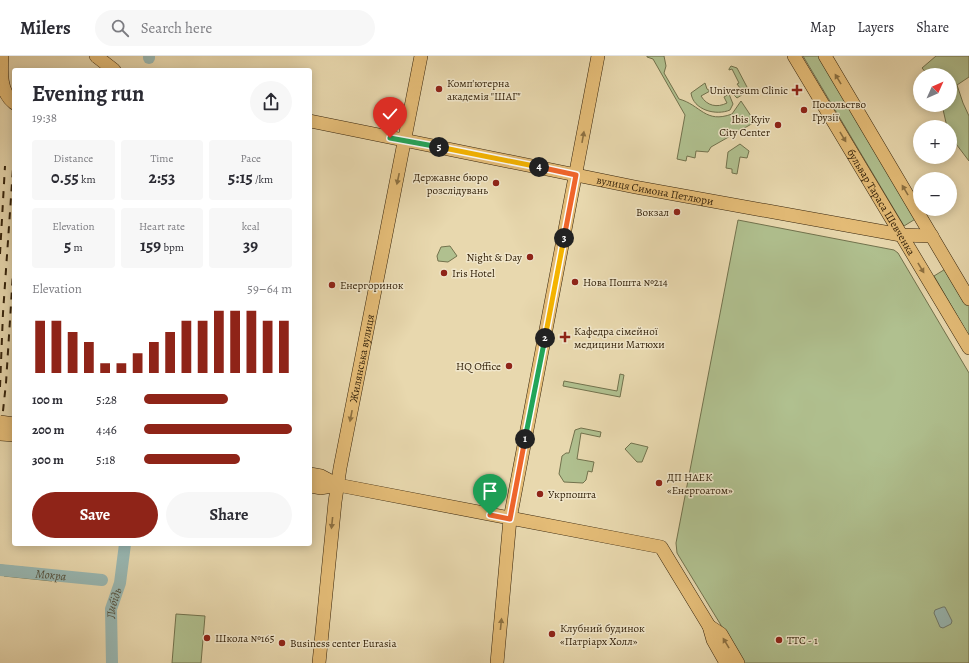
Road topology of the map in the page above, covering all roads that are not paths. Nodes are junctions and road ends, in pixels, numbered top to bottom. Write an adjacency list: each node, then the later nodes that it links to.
1 (2, 56): 8 (main road)
2 (96, 56): 7 (main road)
3 (421, 56): 10 (main road, Жилянська вулиця)
4 (598, 56): 11 (main road, one-way to 4)
5 (794, 56): 12 (main road, бульвар Тараса Шевченка, one-way to 12)
6 (825, 56): 13 (main road, one-way to 6)
7 (111, 68)
8 (12, 102)
9 (312, 121): 10 (main road, вулиця Симона Петлюри)
10 (406, 141): 11 (main road, вулиця Симона Петлюри); 21 (main road, Жилянська вулиця, one-way to 21)
11 (576, 175): 12 (main road, вулиця Симона Петлюри); 23 (main road)
12 (901, 235): 13 (main road, вулиця Симона Петлюри); 15 (main road, бульвар Тараса Шевченка, one-way to 15)
13 (932, 236): 14 (main road)
14 (969, 299)
15 (969, 348)
16 (0, 422): 17 (main road, bridge)
17 (12, 424)
18 (0, 434): 19 (main road, bridge)
19 (12, 435)
20 (312, 474): 21 (main road)
21 (338, 485): 22 (main road); 23 (main road); 25 (main road, Жилянська вулиця, one-way to 25)
22 (312, 486)
23 (510, 519): 24 (main road); 26 (main road, one-way to 23)
24 (710, 626): 27 (main road); 28 (main road, one-way to 24)
25 (319, 663)
26 (497, 663)
27 (726, 663)
28 (738, 663)

